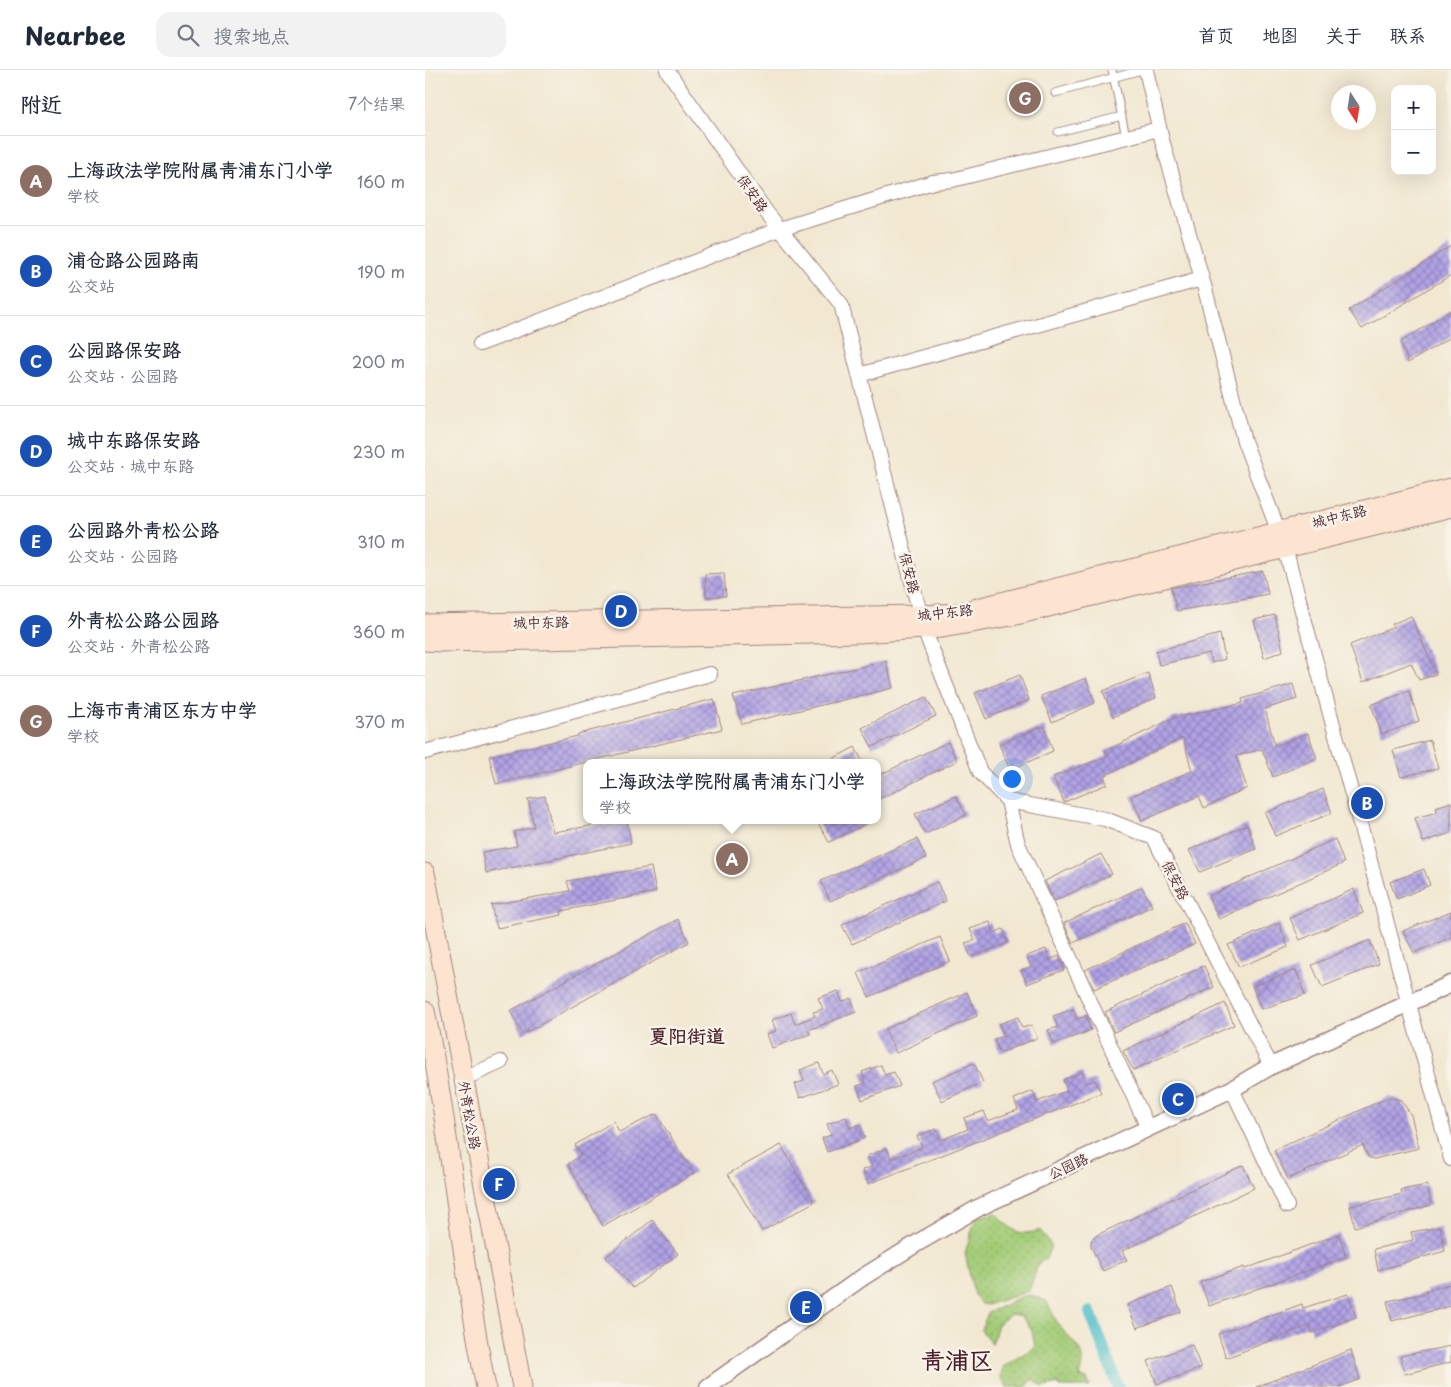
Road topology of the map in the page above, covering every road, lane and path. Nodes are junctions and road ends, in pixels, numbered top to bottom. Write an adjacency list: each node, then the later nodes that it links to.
1 (667, 70): 10 (street, 保安路)
2 (1142, 70): 4 (lane)
3 (1146, 70): 7 (street)
4 (1113, 74): 5 (lane); 6 (lane)
5 (1055, 93)
6 (1122, 116): 8 (lane); 9 (lane)
7 (1159, 129): 9 (street); 11 (street)
8 (1058, 132)
9 (1126, 137): 10 (street)
10 (780, 229): 12 (street); 13 (street, 保安路)
11 (1202, 279): 13 (street); 16 (street)
12 (480, 344)
13 (859, 375): 17 (street, 保安路)
14 (1451, 488): 16 (main road, 城中东路)
15 (1451, 509): 16 (main road, 城中东路)
16 (1281, 540): 17 (main road, 城中东路); 24 (street)
17 (923, 622): 18 (main road, 城中东路); 21 (street, 保安路)
18 (425, 636)
19 (710, 674): 20 (street)
20 (425, 752)
21 (1008, 801): 27 (street, 保安路); 30 (street)
22 (425, 873): 28 (main road, 外青松公路)
23 (1451, 984): 24 (street, 公园路)
24 (1410, 1003): 27 (street, 公园路); 31 (street)
25 (425, 1011): 33 (main road, 外青松公路)
26 (501, 1062): 28 (street)
27 (1271, 1066): 29 (street, 公园路)
28 (463, 1079): 34 (main road, 外青松公路)
29 (1232, 1089): 30 (street, 公园路); 32 (street)
30 (1148, 1128): 35 (street, 公园路)
31 (1451, 1159)
32 (1287, 1206)
33 (486, 1387)
34 (522, 1387)
35 (708, 1387)

